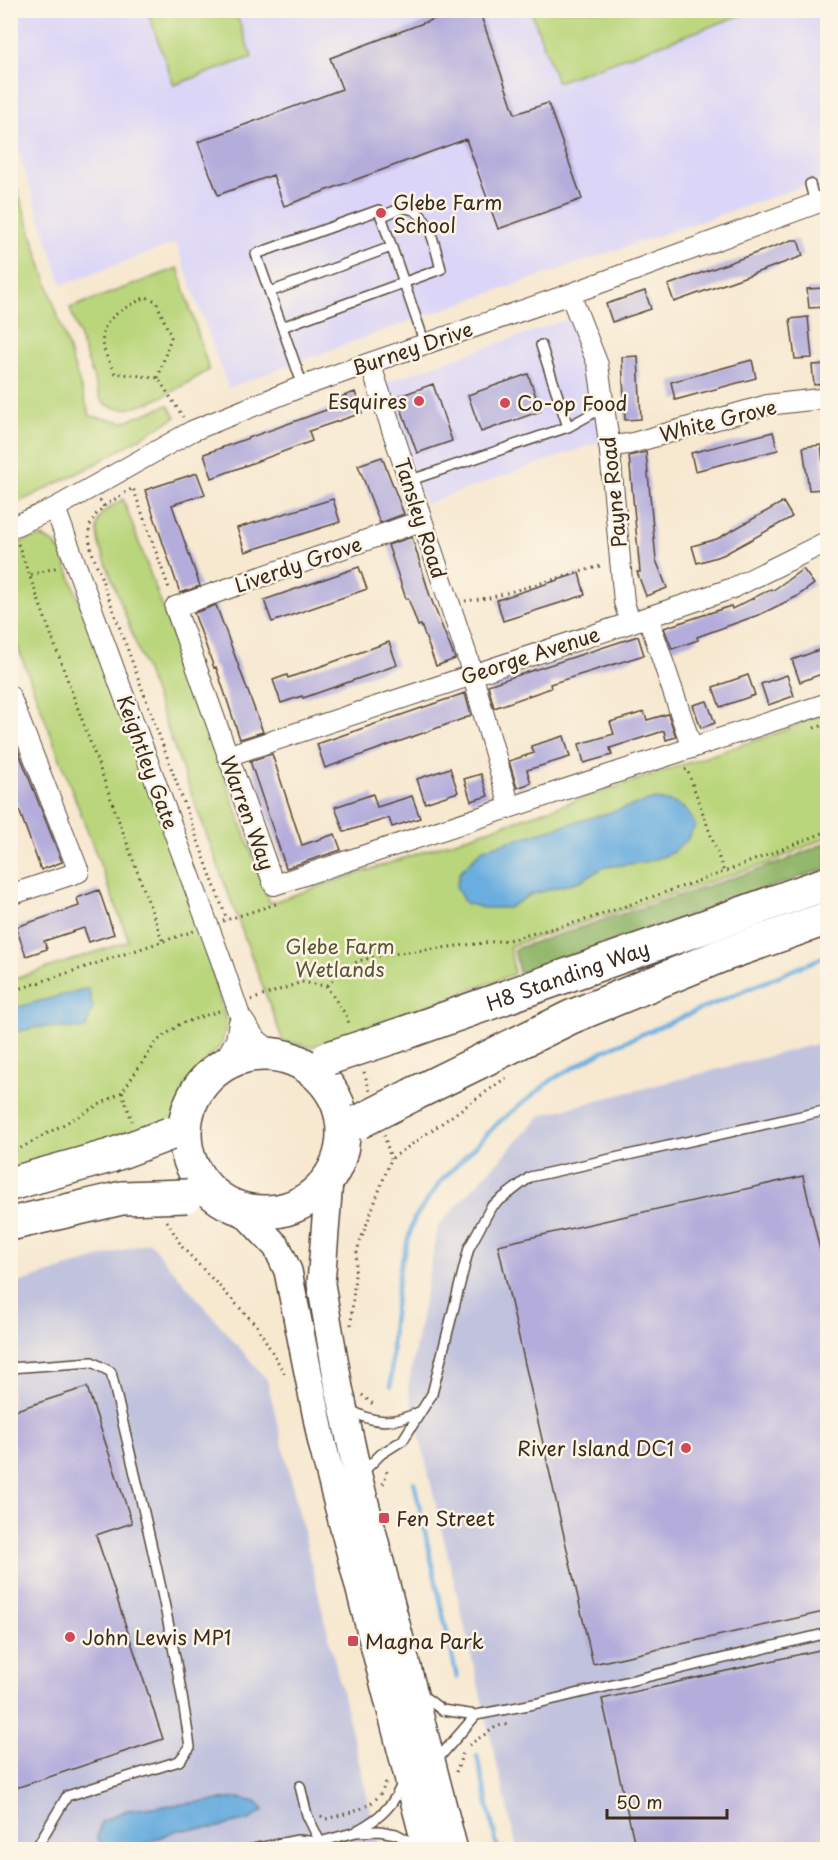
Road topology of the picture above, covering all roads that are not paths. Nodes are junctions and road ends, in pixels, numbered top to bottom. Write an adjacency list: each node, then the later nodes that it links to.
1 (818, 196): 6 (street, Burney Drive)
2 (381, 217): 3 (lane); 4 (lane); 5 (lane)
3 (391, 247): 4 (lane); 5 (lane)
4 (403, 282): 7 (lane); 8 (lane)
5 (270, 292): 7 (lane)
6 (570, 294): 8 (street, Burney Drive); 13 (street, Payne Road)
7 (282, 327): 11 (lane)
8 (425, 344): 10 (street, Burney Drive)
9 (541, 345): 14 (lane)
10 (370, 363): 11 (street, Burney Drive); 16 (street, Tansley Road)
11 (303, 386): 17 (street, Burney Drive)
12 (828, 398): 15 (street, White Grove)
13 (604, 407): 14 (lane); 15 (street, Payne Road)
14 (568, 427): 16 (lane)
15 (609, 446): 22 (street, Payne Road)
16 (408, 481): 18 (street, Tansley Road)
17 (54, 508): 19 (street, Burney Drive); 32 (street, Keightley Gate, bridge)
18 (421, 521): 21 (street, Liverdy Grove); 23 (street, Tansley Road)
19 (14, 535)
20 (828, 541): 22 (street, George Avenue)
21 (175, 607): 27 (street, Warren Way)
22 (639, 619): 23 (street, George Avenue); 26 (street)
23 (472, 674): 27 (street, George Avenue); 28 (street)
24 (10, 696): 30 (street)
25 (828, 703): 26 (street, Warren Way)
26 (692, 748): 28 (street, Warren Way)
27 (227, 756): 28 (street, Warren Way)
28 (510, 807)
29 (828, 883): 33 (highway, H8 Standing Way, bridge)
30 (10, 895)
31 (828, 918): 36 (highway, H8 Standing Way, bridge)
32 (240, 1016): 33 (street, Keightley Gate); 34 (street)
33 (303, 1058): 34 (highway); 36 (highway)
34 (221, 1066): 37 (highway)
35 (828, 1110): 44 (lane)
36 (351, 1127): 38 (highway)
37 (177, 1130): 39 (highway, bridge); 40 (highway)
38 (329, 1179): 40 (highway); 43 (street)
39 (10, 1184)
40 (203, 1205): 41 (highway, bridge); 50 (street)
41 (10, 1224)
42 (10, 1368): 55 (lane)
43 (351, 1398): 44 (lane); 45 (street)
44 (421, 1412): 45 (lane)
45 (372, 1475): 47 (street)
46 (828, 1634): 48 (lane)
47 (412, 1687): 48 (lane); 49 (street)
48 (476, 1715): 49 (lane)
49 (444, 1770): 58 (street)
50 (396, 1773): 52 (lane); 54 (street)
51 (300, 1786): 53 (lane)
52 (356, 1832): 53 (lane); 54 (lane)
53 (320, 1842): 56 (lane); 57 (lane)
54 (427, 1849)
55 (35, 1850)
56 (248, 1850)
57 (312, 1850)
58 (454, 1850)

